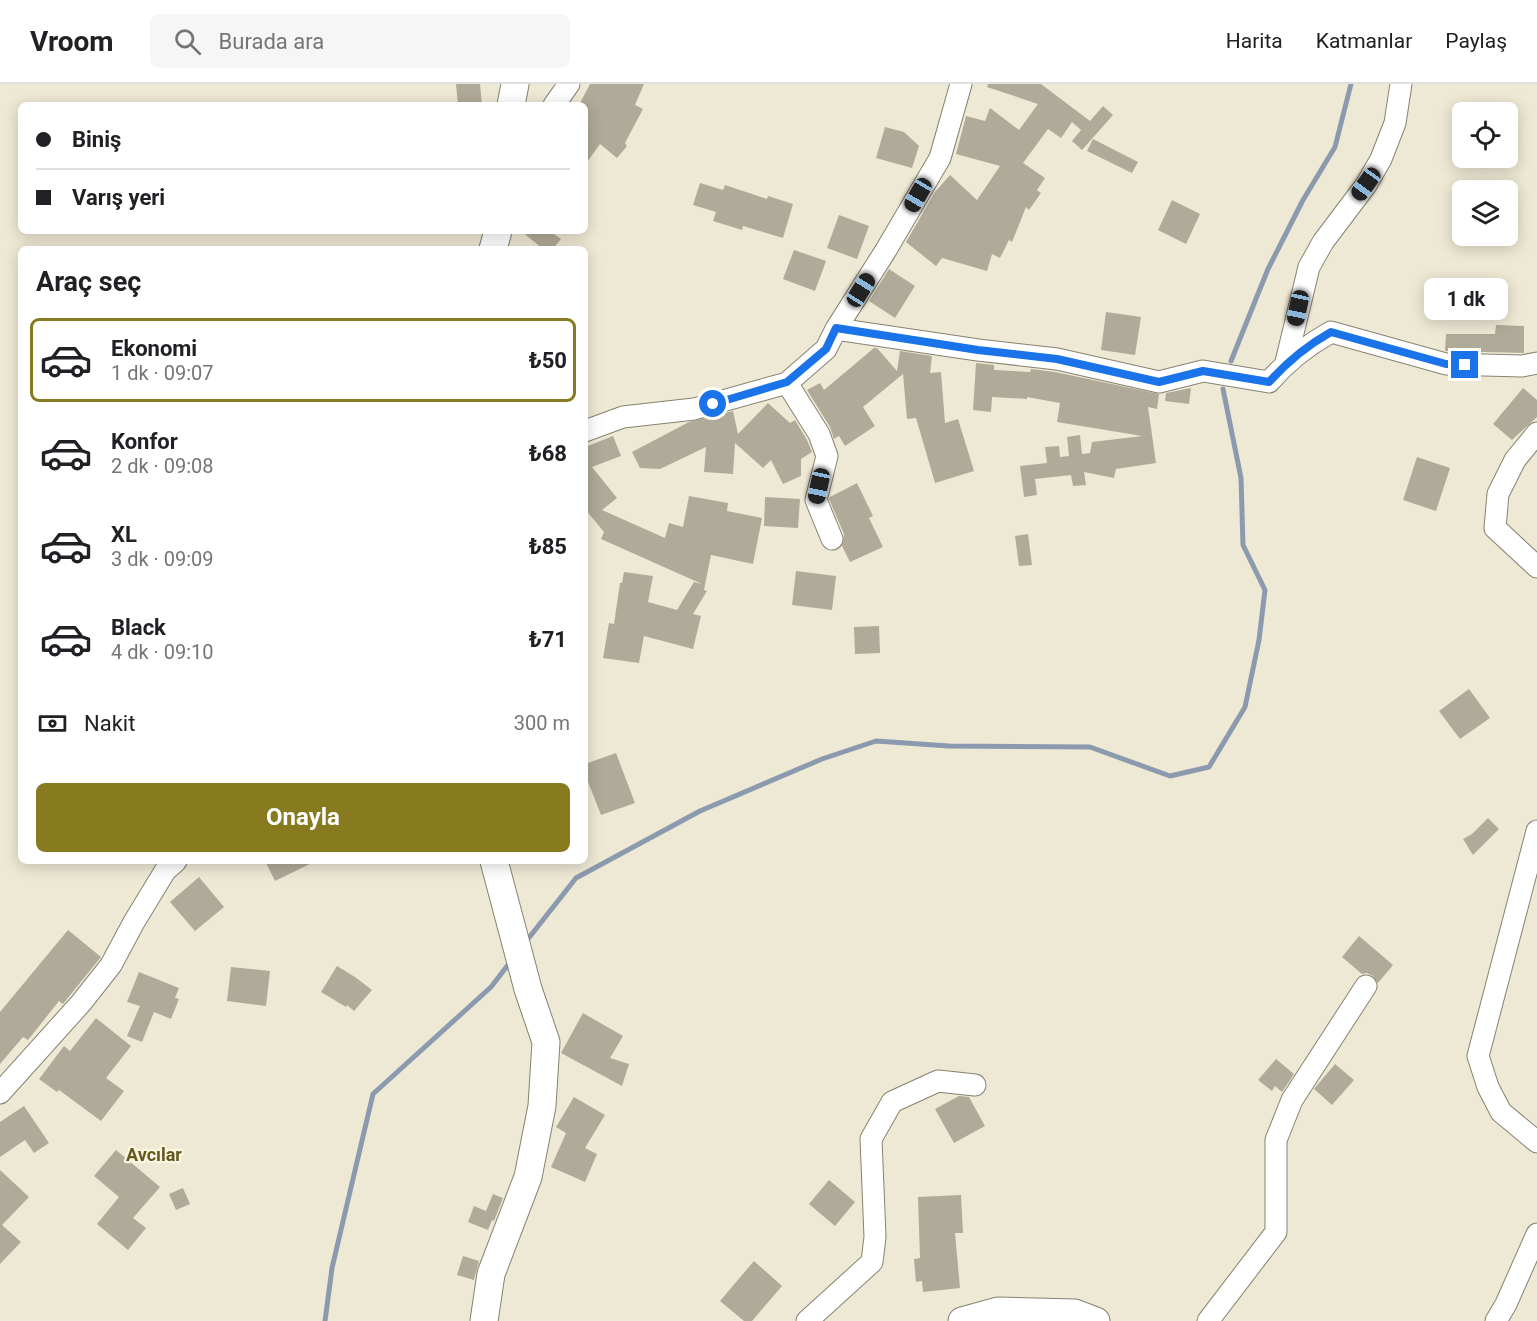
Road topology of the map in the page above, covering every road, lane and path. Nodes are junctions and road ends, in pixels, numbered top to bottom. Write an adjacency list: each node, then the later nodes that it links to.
1 (514, 84): 5 (street)
2 (569, 84): 6 (street)
3 (961, 84): 7 (street)
4 (1401, 84): 8 (street)
5 (511, 102)
6 (557, 102)
7 (836, 328): 8 (street); 10 (street)
8 (1286, 362): 9 (street)
9 (1537, 363)
10 (787, 382): 11 (street); 13 (street)
11 (588, 430)
12 (1537, 433): 14 (street)
13 (832, 539)
14 (1537, 567)
15 (1537, 831): 21 (street)
16 (173, 864): 20 (street)
17 (495, 864): 23 (street)
18 (1366, 986): 27 (street)
19 (975, 1085): 24 (street)
20 (0, 1093)
21 (1537, 1142)
22 (1537, 1234): 28 (street)
23 (483, 1321)
24 (807, 1321)
25 (962, 1321): 26 (street)
26 (1096, 1321)
27 (1208, 1321)
28 (1496, 1321)

